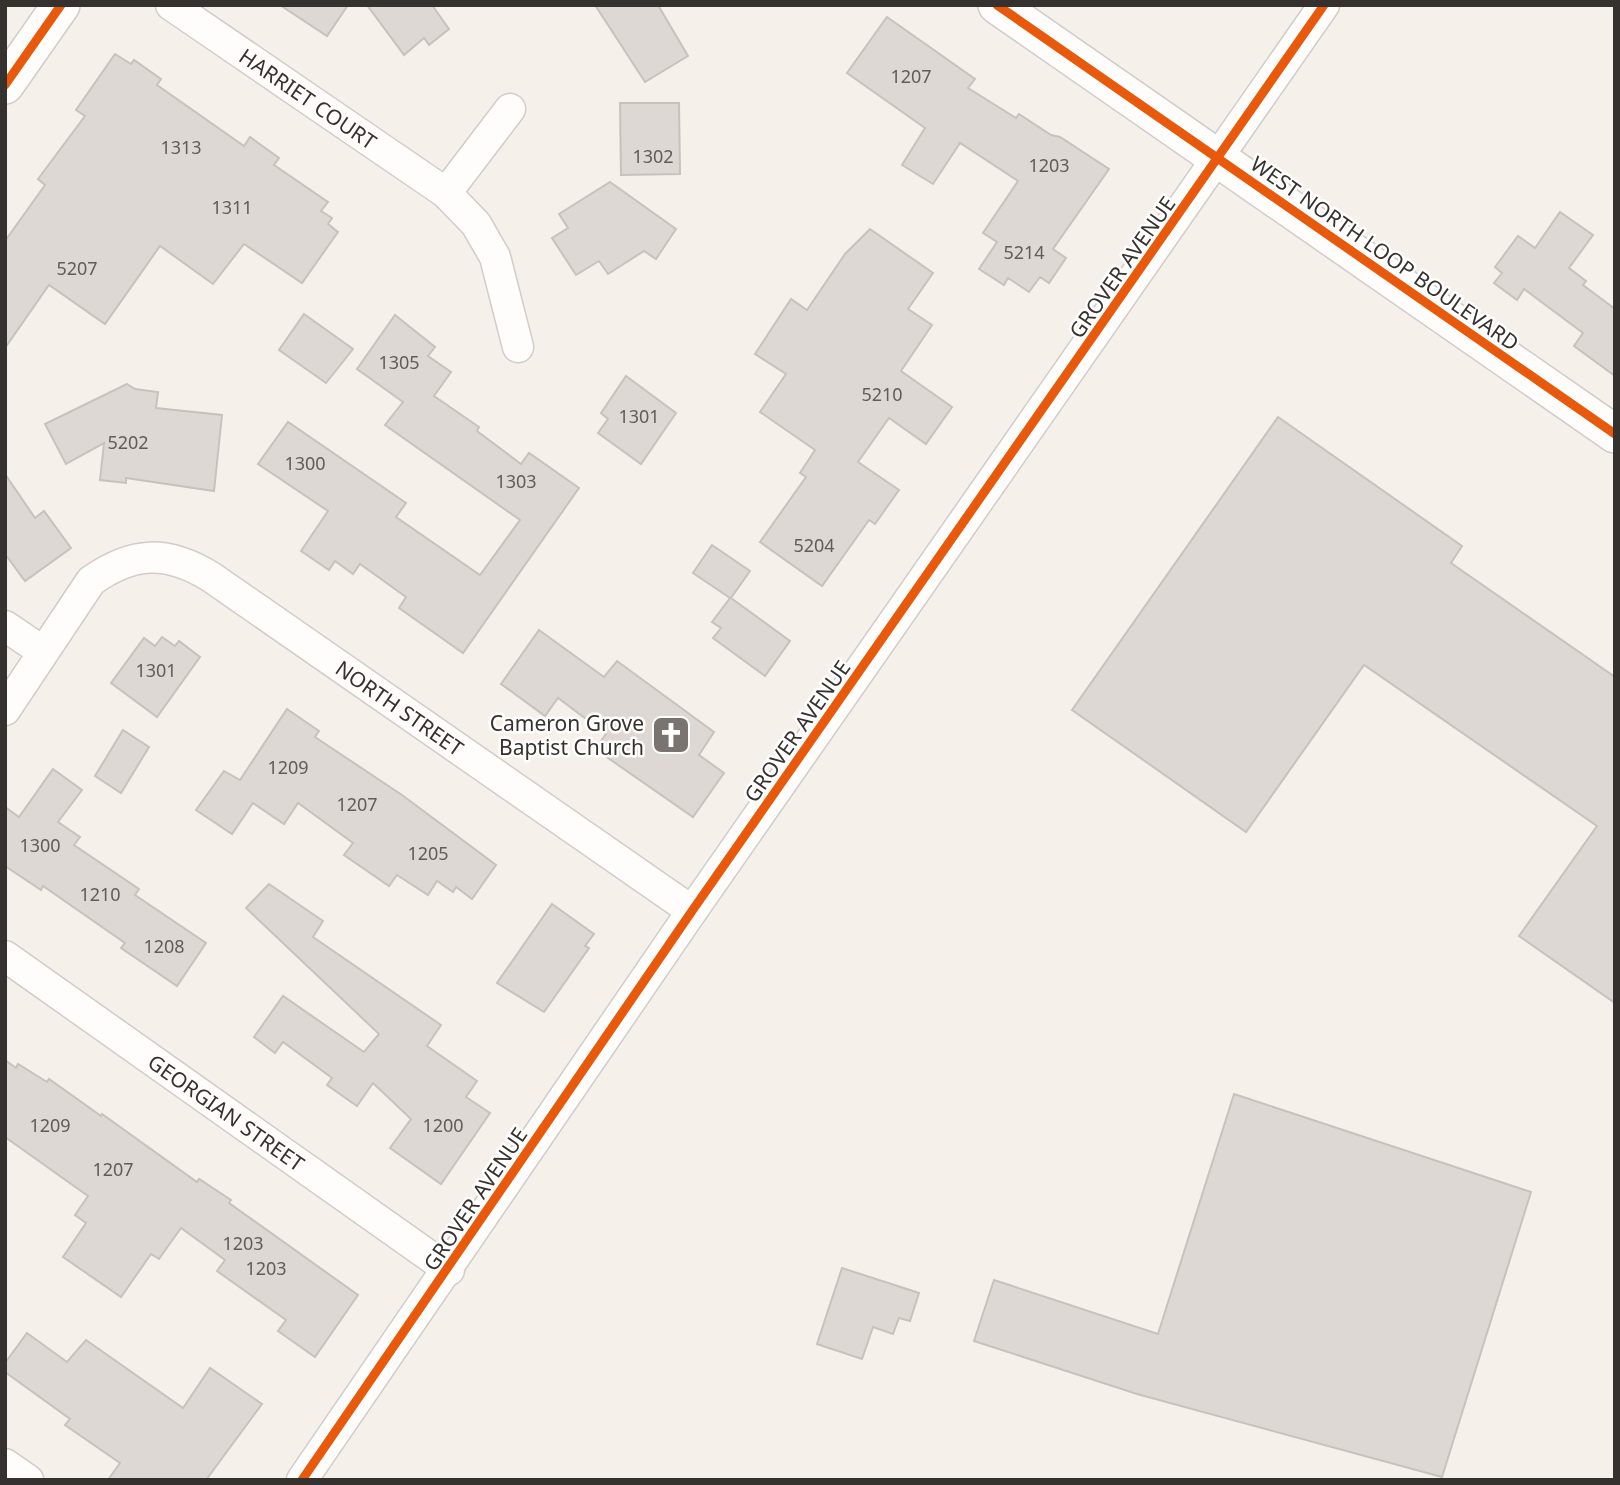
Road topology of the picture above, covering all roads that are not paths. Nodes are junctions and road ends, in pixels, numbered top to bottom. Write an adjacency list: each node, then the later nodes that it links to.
1 (61, 5): 5 (street)
2 (171, 5): 8 (street, HARRIET COURT)
3 (997, 5): 7 (street, WEST NORTH LOOP BOULEVARD)
4 (1324, 5): 7 (street, GROVER AVENUE)
5 (5, 85)
6 (510, 109): 8 (street)
7 (1218, 159): 10 (street, WEST NORTH LOOP BOULEVARD); 14 (street, GROVER AVENUE)
8 (446, 193): 9 (street, HARRIET COURT)
9 (518, 347)
10 (1615, 434)
11 (5, 626): 12 (street)
12 (41, 651): 13 (street, NORTH STREET); 14 (street, NORTH STREET)
13 (5, 710)
14 (692, 911): 16 (street, GROVER AVENUE)
15 (5, 956): 16 (street, GEORGIAN STREET)
16 (449, 1269): 19 (street, GROVER AVENUE)
17 (5, 1464): 18 (street)
18 (28, 1480)
19 (302, 1480)

